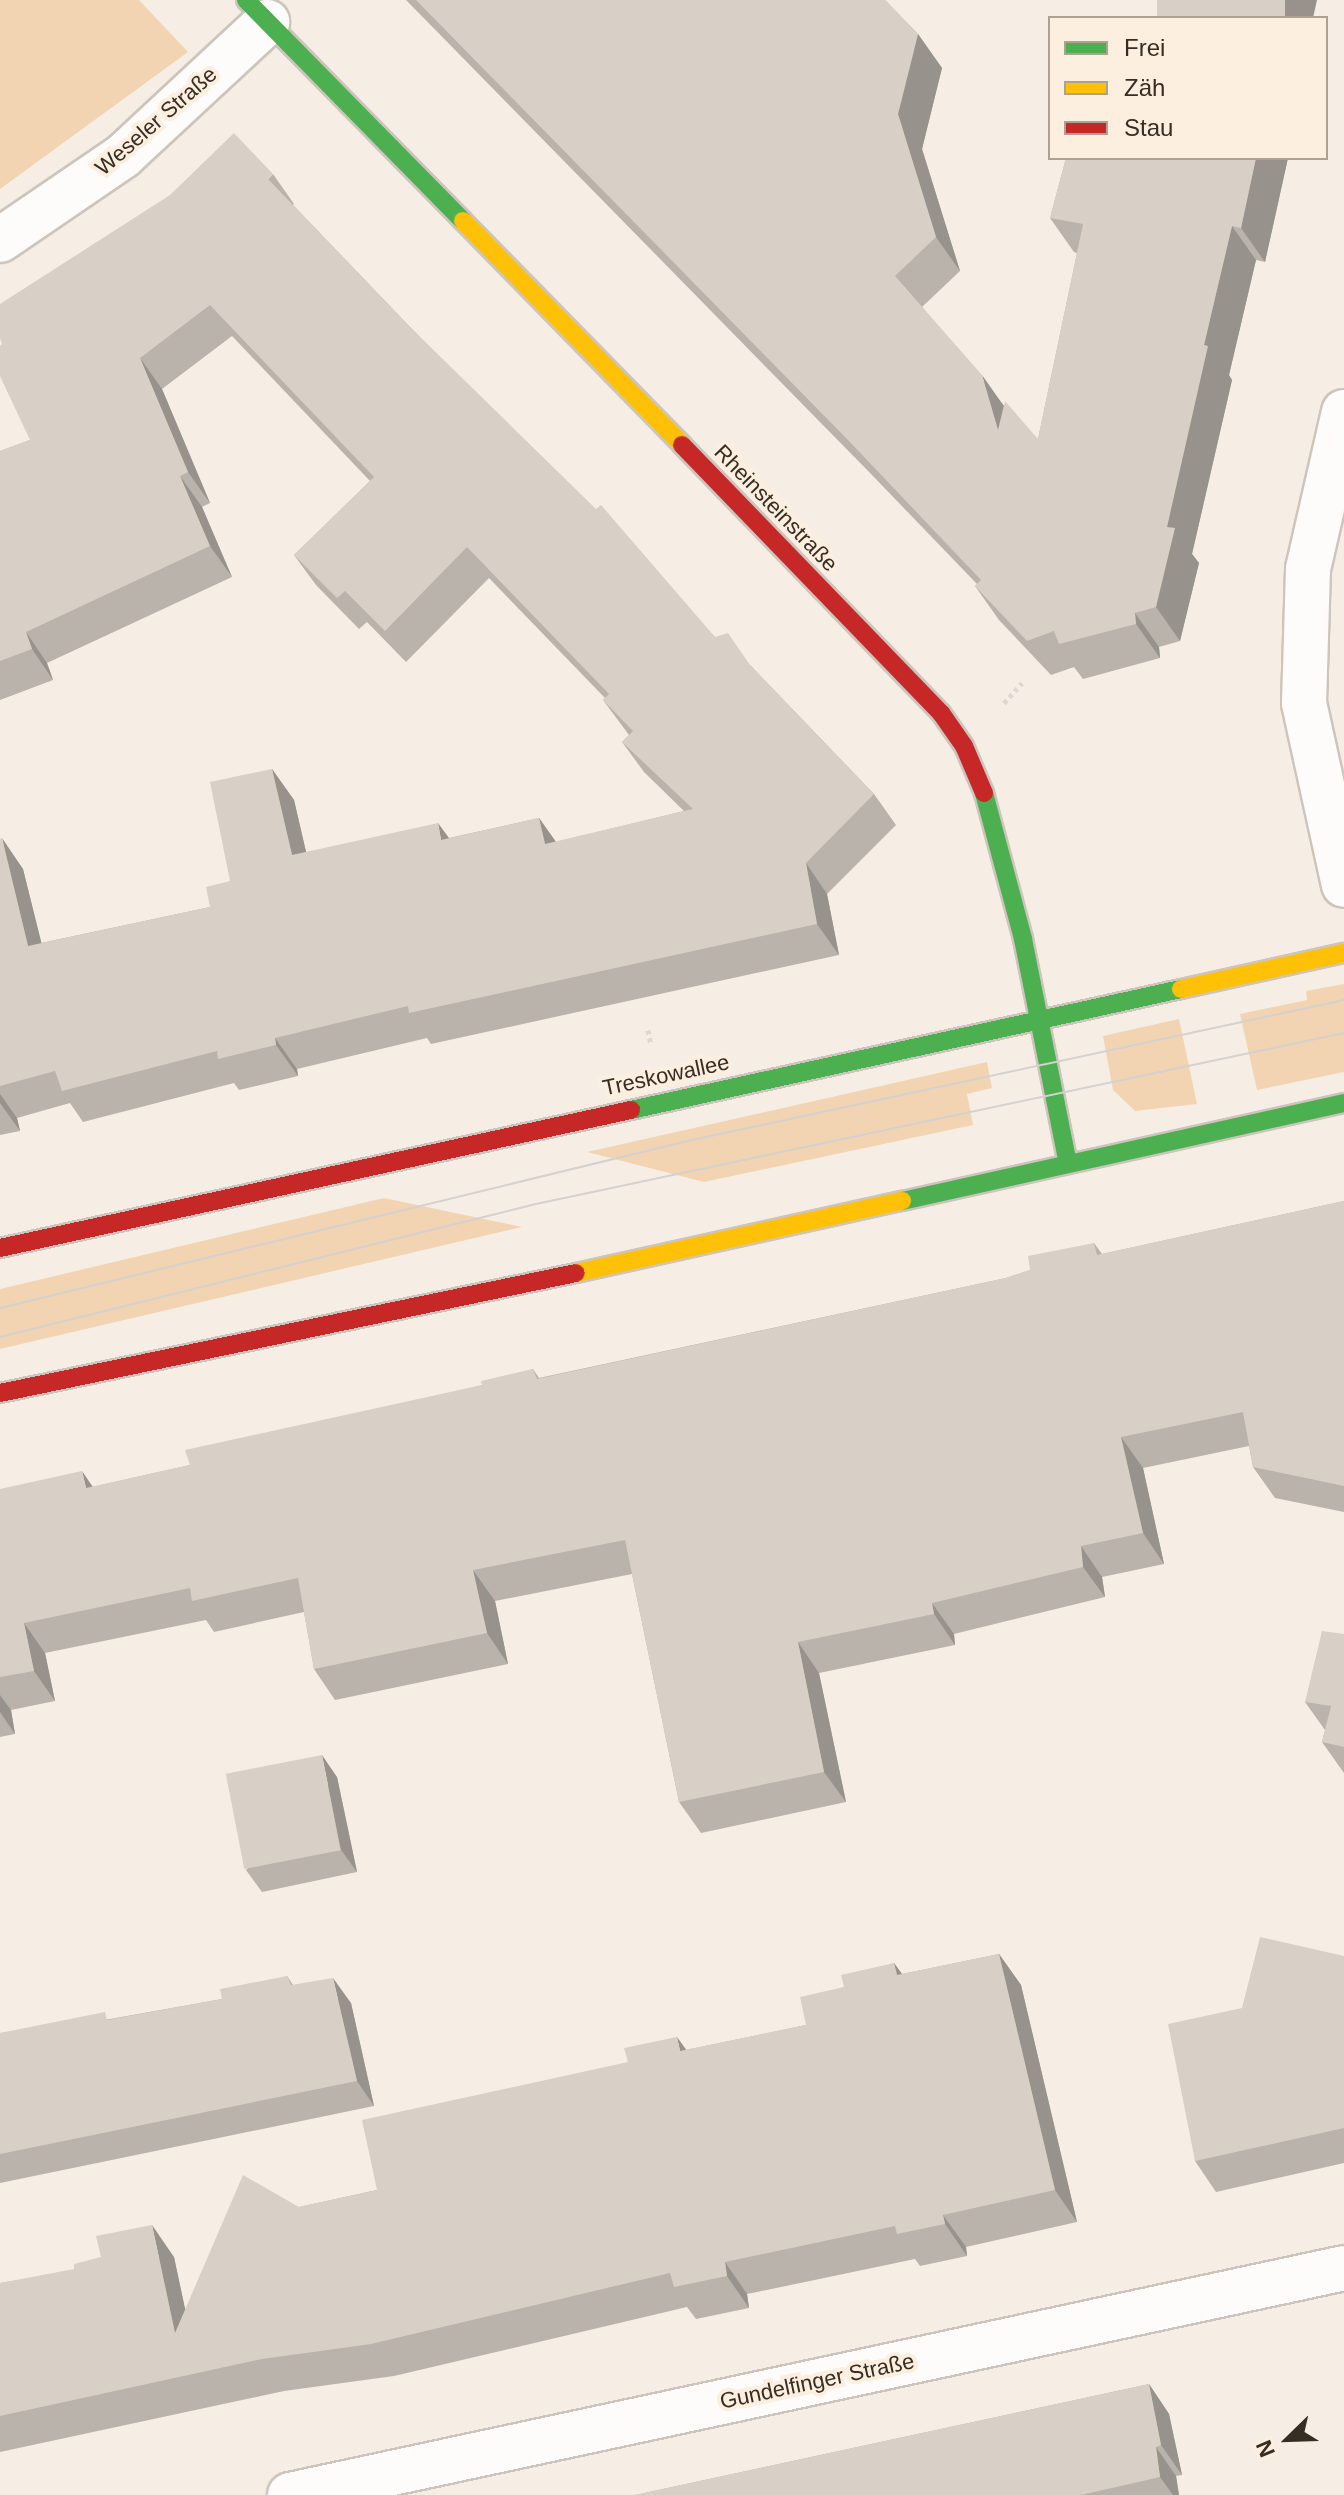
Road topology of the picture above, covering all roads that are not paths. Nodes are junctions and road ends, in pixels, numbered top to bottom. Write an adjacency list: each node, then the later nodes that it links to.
1 (256, 11): 2 (street, Weseler Straße); 6 (main road, Rheinsteinstraße)
2 (0, 240)
3 (1344, 412): 4 (street)
4 (1344, 885)
5 (1344, 953): 6 (main road, Treskowallee)
6 (1039, 1020): 8 (main road, Rheinsteinstraße); 9 (main road, Treskowallee)
7 (1344, 1103): 8 (main road)
8 (1068, 1164): 10 (main road)
9 (0, 1248)
10 (0, 1393)
11 (1344, 2268): 12 (street, Gundelfinger Straße)
12 (290, 2495)

